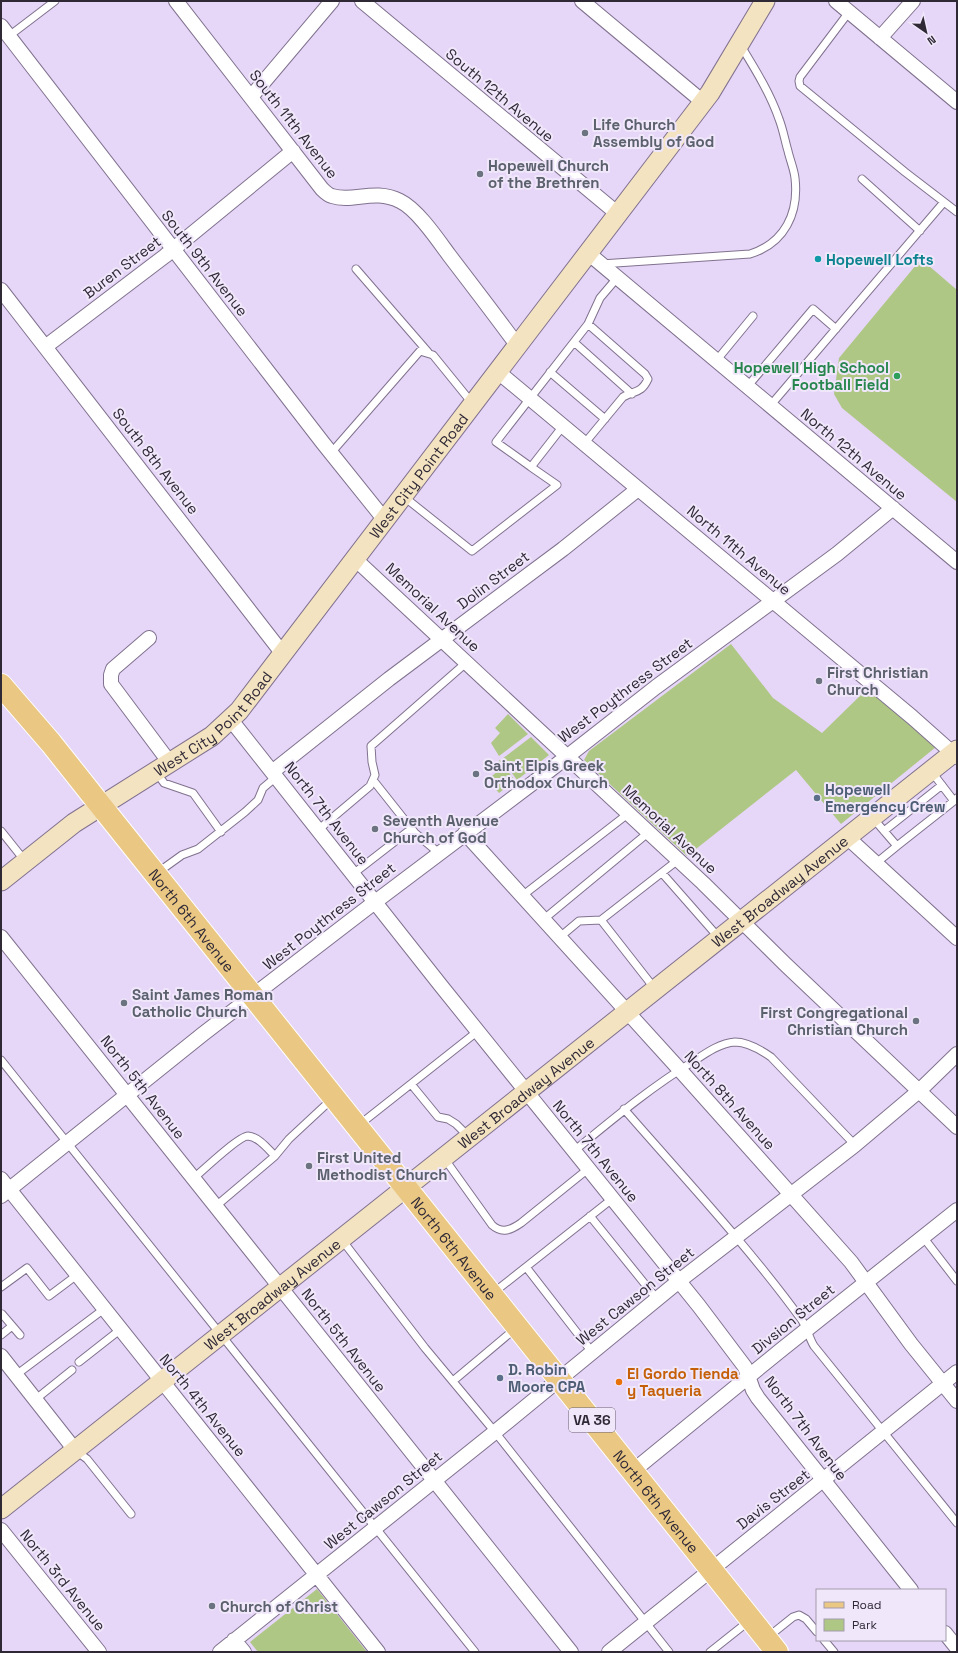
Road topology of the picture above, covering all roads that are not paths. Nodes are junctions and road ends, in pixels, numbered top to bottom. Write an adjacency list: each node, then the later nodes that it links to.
1 (55, 1): 10 (lane)
2 (176, 1): 13 (street, South 11th Avenue)
3 (332, 1): 13 (street)
4 (362, 1): 20 (street, South 12th Avenue)
5 (582, 1): 14 (street)
6 (765, 1): 12 (main road, West City Point Road)
7 (836, 1): 9 (street)
8 (914, 1): 11 (street)
9 (849, 12): 11 (street); 18 (lane)
10 (5, 31): 22 (street, South 9th Avenue)
11 (880, 38): 15 (street)
12 (739, 44): 14 (main road, West City Point Road); 23 (lane)
13 (251, 98): 16 (street, South 11th Avenue)
14 (703, 102): 20 (main road, West City Point Road)
15 (957, 102)
16 (293, 151): 22 (street, Buren Street); 31 (street, South 11th Avenue)
17 (862, 179): 21 (lane)
18 (944, 202): 19 (lane); 21 (lane)
19 (956, 208)
20 (618, 214): 23 (main road, West City Point Road)
21 (920, 231): 29 (lane)
22 (173, 250): 32 (street, Buren Street); 45 (street, South 9th Avenue)
23 (595, 258): 25 (street, North 12th Avenue); 31 (main road, West City Point Road)
24 (356, 269): 33 (lane)
25 (617, 278): 28 (lane); 34 (street, North 12th Avenue)
26 (1, 290): 32 (street, South 8th Avenue)
27 (753, 316): 34 (lane)
28 (588, 324): 30 (lane); 38 (lane)
29 (836, 329): 37 (lane); 41 (lane)
30 (574, 342): 36 (lane); 38 (lane)
31 (517, 345): 35 (main road, West City Point Road)
32 (45, 347): 56 (street, South 8th Avenue)
33 (428, 352): 40 (lane); 45 (lane)
34 (716, 361): 37 (street, North 12th Avenue)
35 (497, 371): 39 (street, North 11th Avenue); 40 (main road, West City Point Road)
36 (550, 372): 39 (lane); 42 (lane)
37 (747, 387): 41 (street, North 12th Avenue)
38 (632, 394): 42 (lane)
39 (529, 398): 43 (street, North 11th Avenue); 46 (lane)
40 (473, 404): 48 (main road, West City Point Road)
41 (770, 406): 49 (street, North 12th Avenue)
42 (605, 419): 44 (lane)
43 (563, 426): 44 (street, North 11th Avenue); 46 (lane)
44 (584, 444): 47 (street, North 11th Avenue)
45 (330, 453): 50 (street, South 9th Avenue)
46 (531, 467): 48 (lane)
47 (638, 489): 53 (street, North 11th Avenue); 55 (street, Dolin Street)
48 (403, 495): 50 (main road, West City Point Road)
49 (893, 508): 52 (street, North 12th Avenue); 53 (street, West Poythress Street)
50 (384, 519): 51 (main road, West City Point Road)
51 (355, 559): 55 (street, Memorial Avenue); 56 (main road, West City Point Road)
52 (957, 562)
53 (773, 600): 60 (street, North 11th Avenue); 61 (street, West Poythress Street)
54 (149, 638): 62 (street)
55 (442, 639): 57 (street, Memorial Avenue); 63 (street, Dolin Street)
56 (283, 654): 59 (main road, West City Point Road)
57 (467, 662): 61 (street, Memorial Avenue); 65 (lane)
58 (1, 685): 67 (main road, North 6th Avenue)
59 (231, 720): 62 (main road, West City Point Road); 63 (street, North 7th Avenue)
60 (956, 754): 64 (main road, West Broadway Avenue)
61 (568, 756): 68 (street, Memorial Avenue); 75 (street, West Poythress Street)
62 (162, 767): 67 (main road, West City Point Road); 73 (lane)
63 (274, 774): 71 (street, North 7th Avenue); 73 (lane)
64 (936, 778): 66 (lane); 69 (main road, West Broadway Avenue)
65 (373, 780): 70 (lane); 71 (lane)
66 (955, 799): 77 (lane)
67 (101, 806): 80 (main road, West City Point Road); 83 (main road, North 6th Avenue)
68 (629, 813): 74 (street, Memorial Avenue); 86 (lane)
69 (878, 824): 76 (main road, West Broadway Avenue); 77 (lane)
70 (411, 829): 78 (lane); 84 (lane)
71 (318, 830): 84 (street, North 7th Avenue)
72 (1, 831): 80 (lane)
73 (221, 832): 83 (lane)
74 (649, 832): 79 (street, Memorial Avenue); 88 (lane)
75 (465, 833): 78 (street, West Poythress Street); 86 (street, North 8th Avenue)
76 (846, 837): 81 (street); 90 (main road, West Broadway Avenue)
77 (897, 846): 81 (lane)
78 (439, 853): 87 (street, West Poythress Street)
79 (678, 860): 82 (lane); 90 (street, Memorial Avenue)
80 (25, 862): 85 (main road, West City Point Road)
81 (875, 864): 93 (street)
82 (662, 873): 89 (lane); 94 (lane)
83 (156, 874): 96 (main road, North 6th Avenue)
84 (353, 874): 87 (street, North 7th Avenue)
85 (1, 881)
86 (522, 896): 88 (street, North 8th Avenue)
87 (375, 902): 96 (street, West Poythress Street); 98 (street, North 7th Avenue)
88 (544, 919): 92 (street, North 8th Avenue)
89 (601, 920): 92 (lane); 95 (lane)
90 (742, 922): 94 (main road, West Broadway Avenue); 103 (street, Memorial Avenue)
91 (1, 937): 105 (street, North 5th Avenue)
92 (560, 937): 97 (street, North 8th Avenue)
93 (957, 938)
94 (720, 939): 95 (main road, West Broadway Avenue)
95 (656, 990): 97 (main road, West Broadway Avenue)
96 (252, 996): 105 (street, West Poythress Street); 106 (main road, North 6th Avenue)
97 (628, 1012): 101 (street, North 8th Avenue); 104 (main road, West Broadway Avenue)
98 (478, 1031): 102 (lane); 104 (street, North 7th Avenue)
99 (957, 1054): 103 (street, West Cawson Street)
100 (1, 1060): 111 (lane)
101 (680, 1070): 107 (lane); 112 (lane); 120 (street, North 8th Avenue)
102 (411, 1084): 108 (lane); 110 (lane)
103 (920, 1091): 109 (street, Memorial Avenue); 112 (street, West Cawson Street)
104 (527, 1092): 110 (main road, West Broadway Avenue); 113 (street, North 7th Avenue)
105 (127, 1095): 111 (street, West Poythress Street); 117 (street, North 5th Avenue)
106 (334, 1097): 108 (main road, North 6th Avenue); 114 (lane)
107 (624, 1109): 113 (lane); 125 (lane)
108 (357, 1126): 119 (main road, North 6th Avenue)
109 (957, 1128)
110 (469, 1138): 115 (main road, West Broadway Avenue)
111 (67, 1143): 118 (street, West Poythress Street); 143 (lane)
112 (855, 1146): 120 (street, West Cawson Street)
113 (574, 1151): 116 (street, North 7th Avenue)
114 (275, 1156): 117 (lane); 122 (lane)
115 (444, 1158): 116 (lane); 119 (main road, West Broadway Avenue)
116 (588, 1169): 121 (street, North 7th Avenue)
117 (194, 1178): 122 (street, North 5th Avenue)
118 (4, 1188): 129 (street, North 4th Avenue)
119 (407, 1188): 127 (main road, West Broadway Avenue); 135 (main road, North 6th Avenue / VA 36)
120 (791, 1194): 125 (street, West Cawson Street); 132 (street, North 8th Avenue)
121 (612, 1199): 124 (lane); 130 (street, North 7th Avenue)
122 (216, 1206): 134 (street, North 5th Avenue)
123 (957, 1210): 126 (street, Divsion Street)
124 (590, 1216): 128 (lane); 136 (lane)
125 (736, 1237): 130 (street, West Cawson Street); 142 (lane)
126 (923, 1238): 131 (lane); 132 (street, Divsion Street)
127 (341, 1239): 134 (main road, West Broadway Avenue); 155 (lane)
128 (526, 1267): 135 (lane); 146 (lane)
129 (77, 1275): 133 (lane); 137 (street, North 4th Avenue)
130 (679, 1281): 136 (street, West Cawson Street); 153 (street, North 7th Avenue)
131 (957, 1281)
132 (866, 1282): 142 (street, Divsion Street); 156 (street, North 8th Avenue)
133 (1, 1287)
134 (280, 1287): 143 (main road, West Broadway Avenue); 163 (street, North 5th Avenue)
135 (492, 1294): 140 (main road, North 6th Avenue / VA 36)
136 (657, 1299): 146 (street, West Cawson Street)
137 (104, 1309): 141 (street, North 4th Avenue); 151 (lane)
138 (2, 1314): 139 (lane)
139 (12, 1326): 144 (lane); 145 (lane)
140 (518, 1326): 152 (main road, North 6th Avenue / VA 36); 155 (lane)
141 (121, 1329): 148 (lane); 154 (street, North 4th Avenue)
142 (806, 1330): 153 (street, Divsion Street); 159 (lane)
143 (220, 1334): 154 (main road, West Broadway Avenue); 168 (lane)
144 (1, 1335)
145 (20, 1335)
146 (592, 1352): 152 (street, West Cawson Street)
147 (1, 1356): 151 (street)
148 (79, 1362)
149 (72, 1370): 157 (lane)
150 (957, 1372): 156 (street, Davis Street)
151 (16, 1375): 157 (street)
152 (560, 1378): 160 (street, West Cawson Street); 162 (main road, North 6th Avenue / VA 36)
153 (749, 1378): 162 (street, Divsion Street); 164 (street, North 7th Avenue)
154 (161, 1381): 161 (main road, West Broadway Avenue); 171 (street, North 4th Avenue)
155 (453, 1381): 160 (lane)
156 (943, 1383): 158 (street, North 8th Avenue); 159 (street, Davis Street)
157 (36, 1399): 161 (street)
158 (957, 1401)
159 (884, 1431): 164 (street, Davis Street); 167 (lane)
160 (495, 1432): 163 (street, West Cawson Street); 174 (lane)
161 (75, 1450): 165 (main road, West Broadway Avenue); 166 (lane)
162 (633, 1471): 170 (main road, North 6th Avenue / VA 36)
163 (434, 1480): 168 (street, West Cawson Street); 186 (street, North 5th Avenue)
164 (823, 1480): 170 (street, Davis Street); 172 (street, North 7th Avenue)
165 (1, 1509)
166 (130, 1514)
167 (957, 1523)
168 (376, 1528): 171 (street, West Cawson Street); 185 (lane)
169 (1, 1530): 181 (street, North 3rd Avenue)
170 (711, 1569): 173 (main road, North 6th Avenue / VA 36); 174 (street, Davis Street)
171 (316, 1575): 177 (street, West Cawson Street); 184 (street, North 4th Avenue)
172 (909, 1589)
173 (751, 1619): 179 (main road, North 6th Avenue / VA 36); 189 (lane)
174 (645, 1623): 187 (street, Davis Street); 188 (lane)
175 (816, 1631): 179 (lane)
176 (946, 1634): 180 (street)
177 (234, 1640): 182 (street, West Cawson Street); 183 (street)
178 (825, 1641): 190 (lane)
179 (772, 1645)
180 (957, 1648)
181 (99, 1652)
182 (220, 1652)
183 (244, 1652)
184 (378, 1652)
185 (474, 1652)
186 (571, 1652)
187 (609, 1652)
188 (669, 1652)
189 (710, 1652)
190 (834, 1652)

